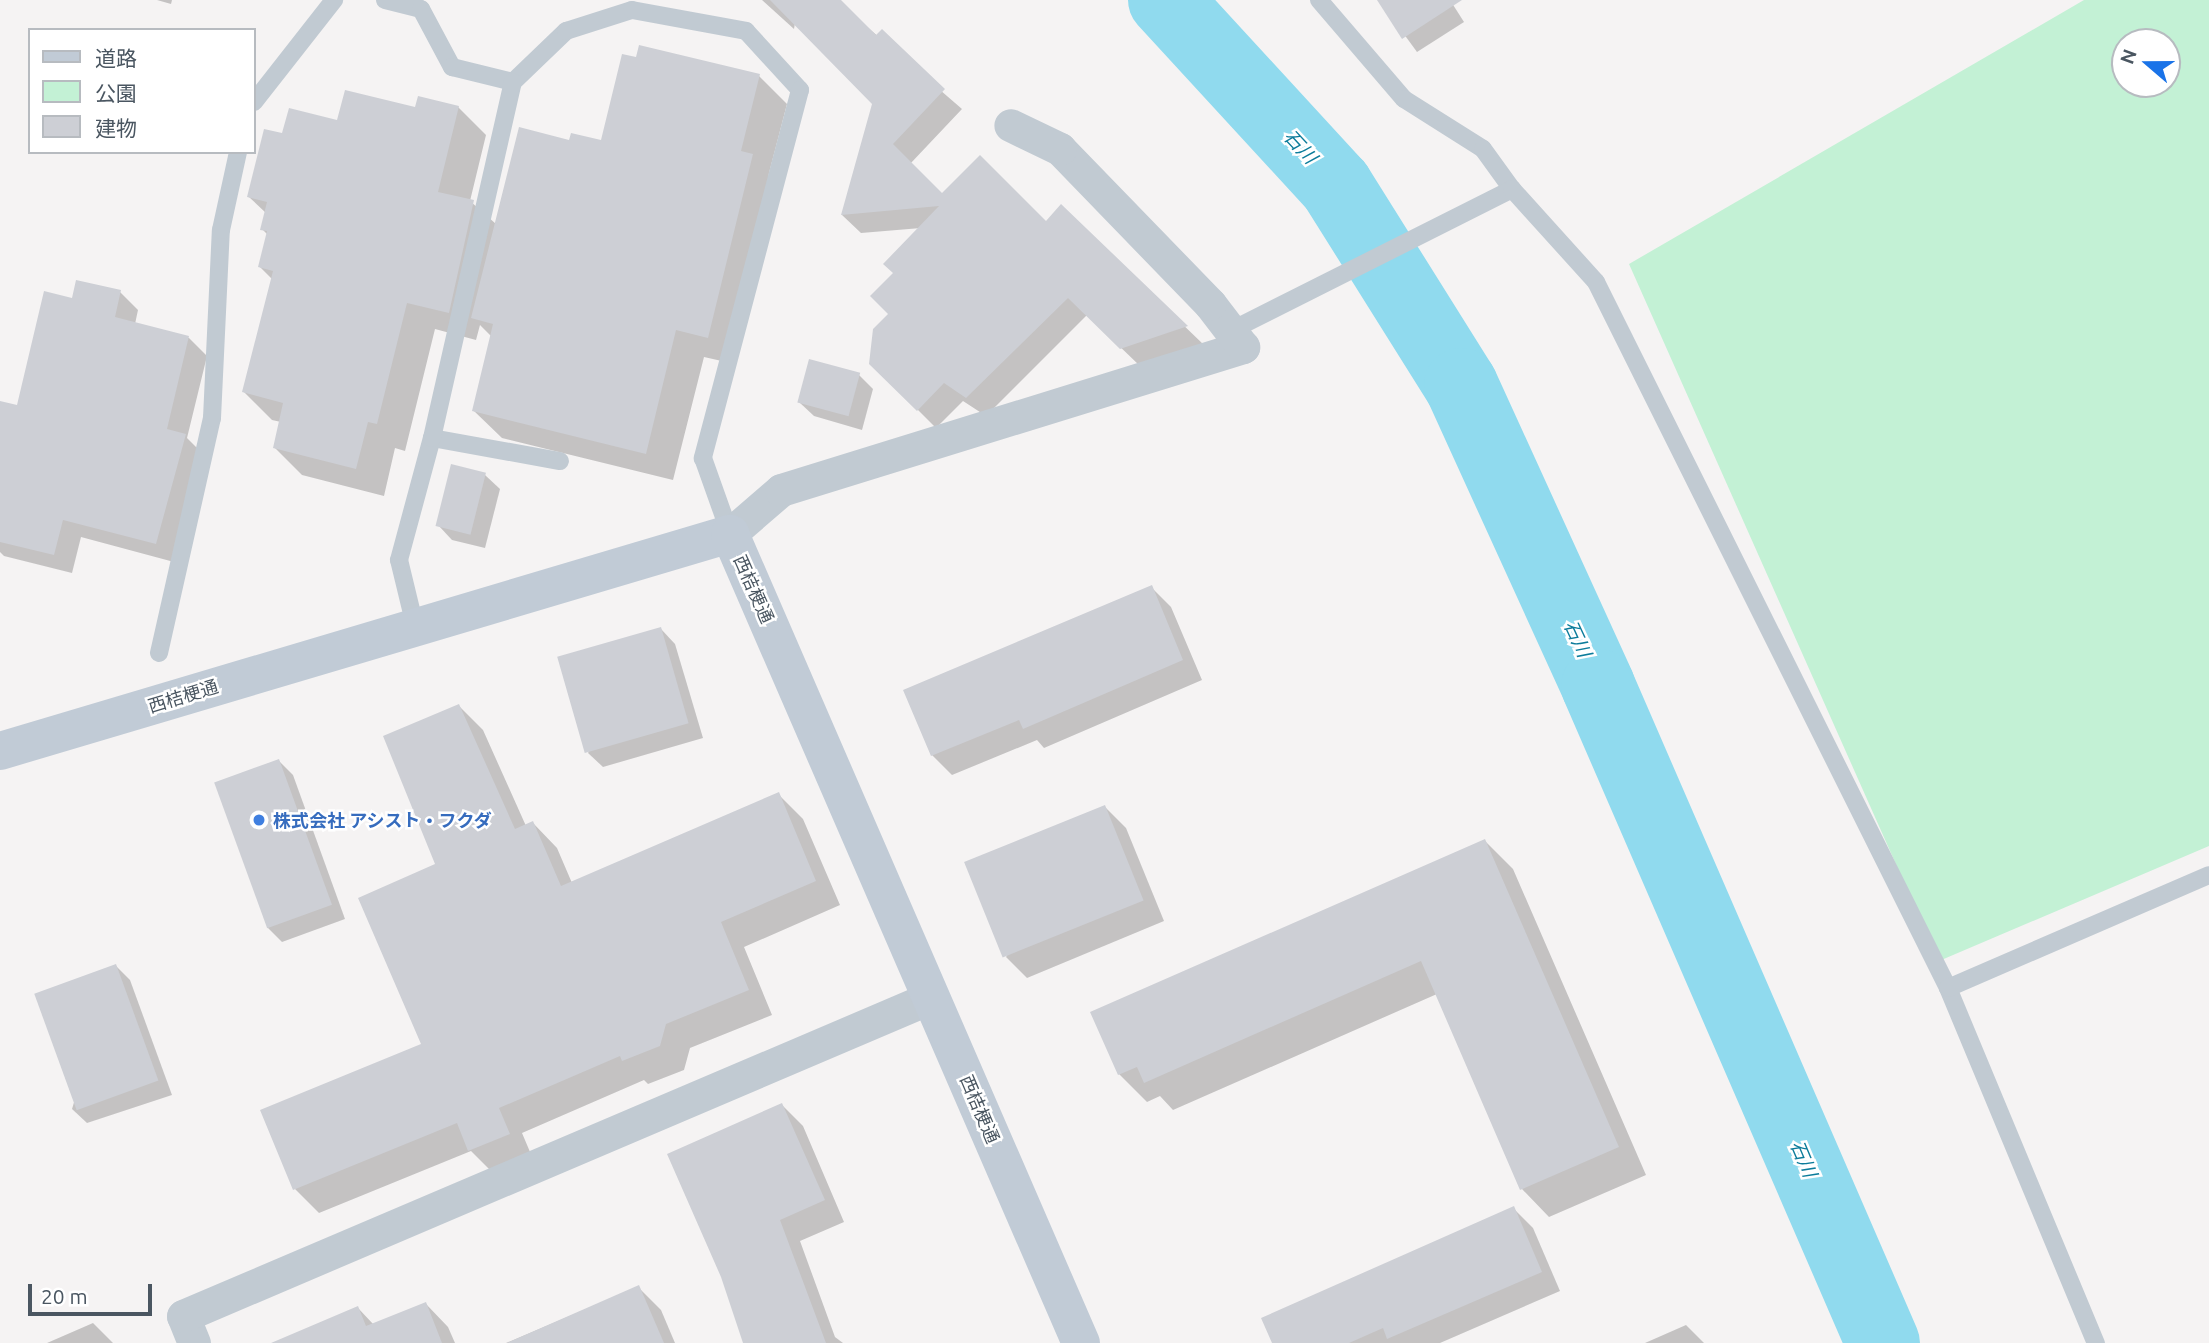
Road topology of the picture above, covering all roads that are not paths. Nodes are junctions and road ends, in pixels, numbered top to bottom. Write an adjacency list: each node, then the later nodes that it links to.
1 (334, 0): 5 (lane)
2 (385, 0): 4 (lane)
3 (1318, 0): 8 (lane)
4 (513, 82): 10 (lane); 12 (lane)
5 (256, 99)
6 (1010, 124): 9 (street)
7 (238, 154): 14 (lane)
8 (1513, 189): 9 (lane); 17 (lane)
9 (1230, 331): 12 (street)
10 (432, 438): 11 (lane); 13 (lane)
11 (560, 461)
12 (730, 534): 13 (street, 西桔梗通); 18 (street, 西桔梗通)
13 (415, 626): 15 (street, 西桔梗通)
14 (159, 653)
15 (0, 751)
16 (2209, 874): 17 (lane)
17 (1948, 988): 21 (lane)
18 (932, 997): 19 (street); 20 (street, 西桔梗通)
19 (194, 1343)
20 (1080, 1343)
21 (2096, 1343)

